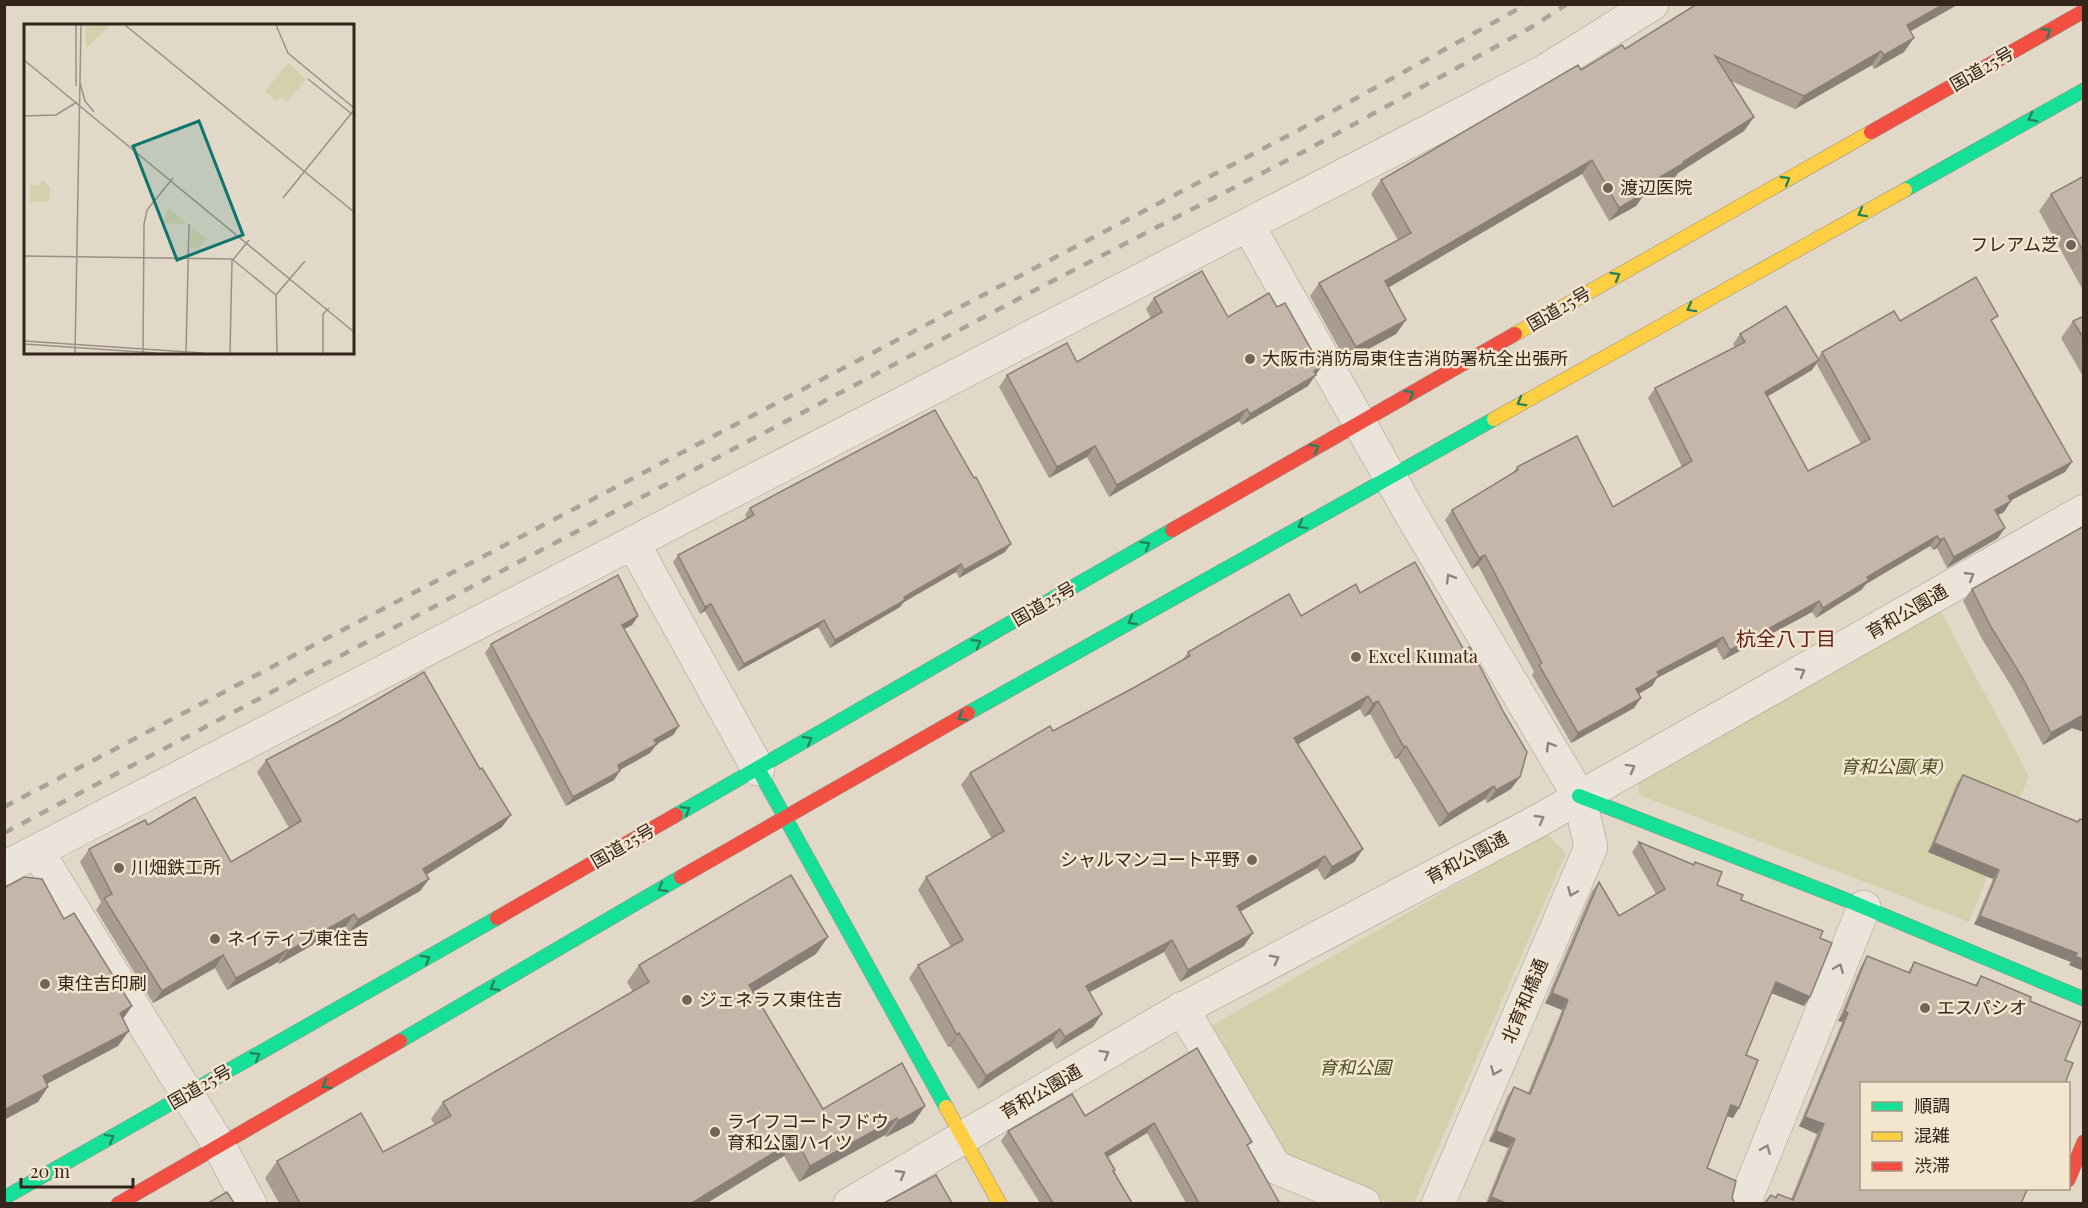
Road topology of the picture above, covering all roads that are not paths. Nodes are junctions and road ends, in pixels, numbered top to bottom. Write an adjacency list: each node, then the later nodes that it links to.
1 (1652, 4): 4 (street)
2 (2084, 11): 5 (main road, 国道25号, one-way to 2)
3 (2084, 90): 6 (main road, one-way to 6)
4 (1248, 225): 5 (street, 北育和橋通); 8 (street)
5 (1359, 422): 6 (street, 北育和橋通); 9 (main road, 国道25号, one-way to 5)
6 (1389, 476): 10 (street, 北育和橋通, one-way to 6); 11 (main road, one-way to 11)
7 (2084, 511): 10 (street, 育和公園通, one-way to 7)
8 (633, 543): 9 (street); 12 (street)
9 (758, 769): 11 (main road); 17 (main road, 国道25号, one-way to 9)
10 (1579, 796): 14 (main road); 16 (street, 育和公園通, one-way to 10); 28 (street, 北育和橋通, one-way to 28)
11 (785, 816): 18 (main road); 20 (main road, one-way to 20)
12 (37, 851): 13 (street); 17 (street)
13 (4, 868)
14 (1864, 907): 15 (main road); 29 (street, one-way to 14)
15 (2084, 999)
16 (1182, 1008): 18 (street, 育和公園通, one-way to 16); 27 (street)
17 (187, 1095): 20 (street); 22 (main road, 国道25号, one-way to 17)
18 (963, 1137): 25 (street, 育和公園通, one-way to 18); 26 (main road)
19 (2084, 1142): 21 (main road)
20 (220, 1147): 23 (main road); 24 (street)
21 (2070, 1175)
22 (4, 1198)
23 (118, 1203)
24 (250, 1203)
25 (850, 1203)
26 (1000, 1203)
27 (1364, 1203)
28 (1438, 1203)
29 (1744, 1203)

